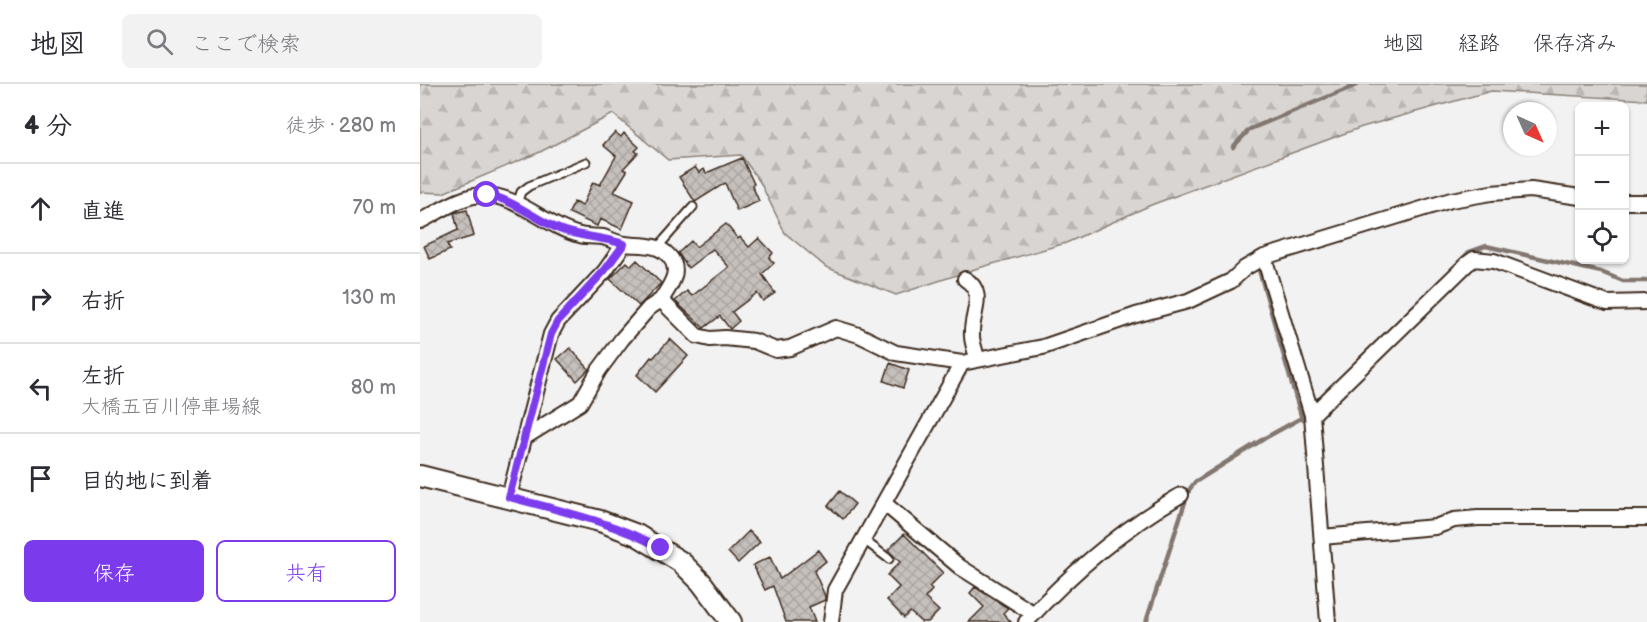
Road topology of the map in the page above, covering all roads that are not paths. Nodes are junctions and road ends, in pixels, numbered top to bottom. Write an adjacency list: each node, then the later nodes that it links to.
1 (586, 162): 5 (lane)
2 (1575, 196): 10 (street)
3 (1647, 201): 4 (street)
4 (1629, 202)
5 (516, 204): 7 (street); 8 (street)
6 (693, 207): 9 (lane)
7 (420, 221)
8 (624, 244): 9 (street); 17 (street)
9 (657, 248): 12 (street)
10 (1264, 257): 14 (street); 16 (street)
11 (965, 279): 14 (street)
12 (661, 300): 15 (street); 17 (street)
13 (1647, 302): 16 (street)
14 (978, 359): 15 (street)
15 (962, 363): 21 (street)
16 (1312, 415): 23 (street)
17 (525, 437): 20 (street)
18 (420, 476): 20 (main road)
19 (1181, 495): 26 (street)
20 (509, 497): 27 (main road)
21 (885, 504): 24 (street); 26 (street)
22 (1647, 518): 23 (street)
23 (1322, 537): 29 (street)
24 (864, 540): 25 (lane); 28 (street)
25 (889, 559)
26 (1030, 618)
27 (731, 622)
28 (831, 622)
29 (1328, 622)

